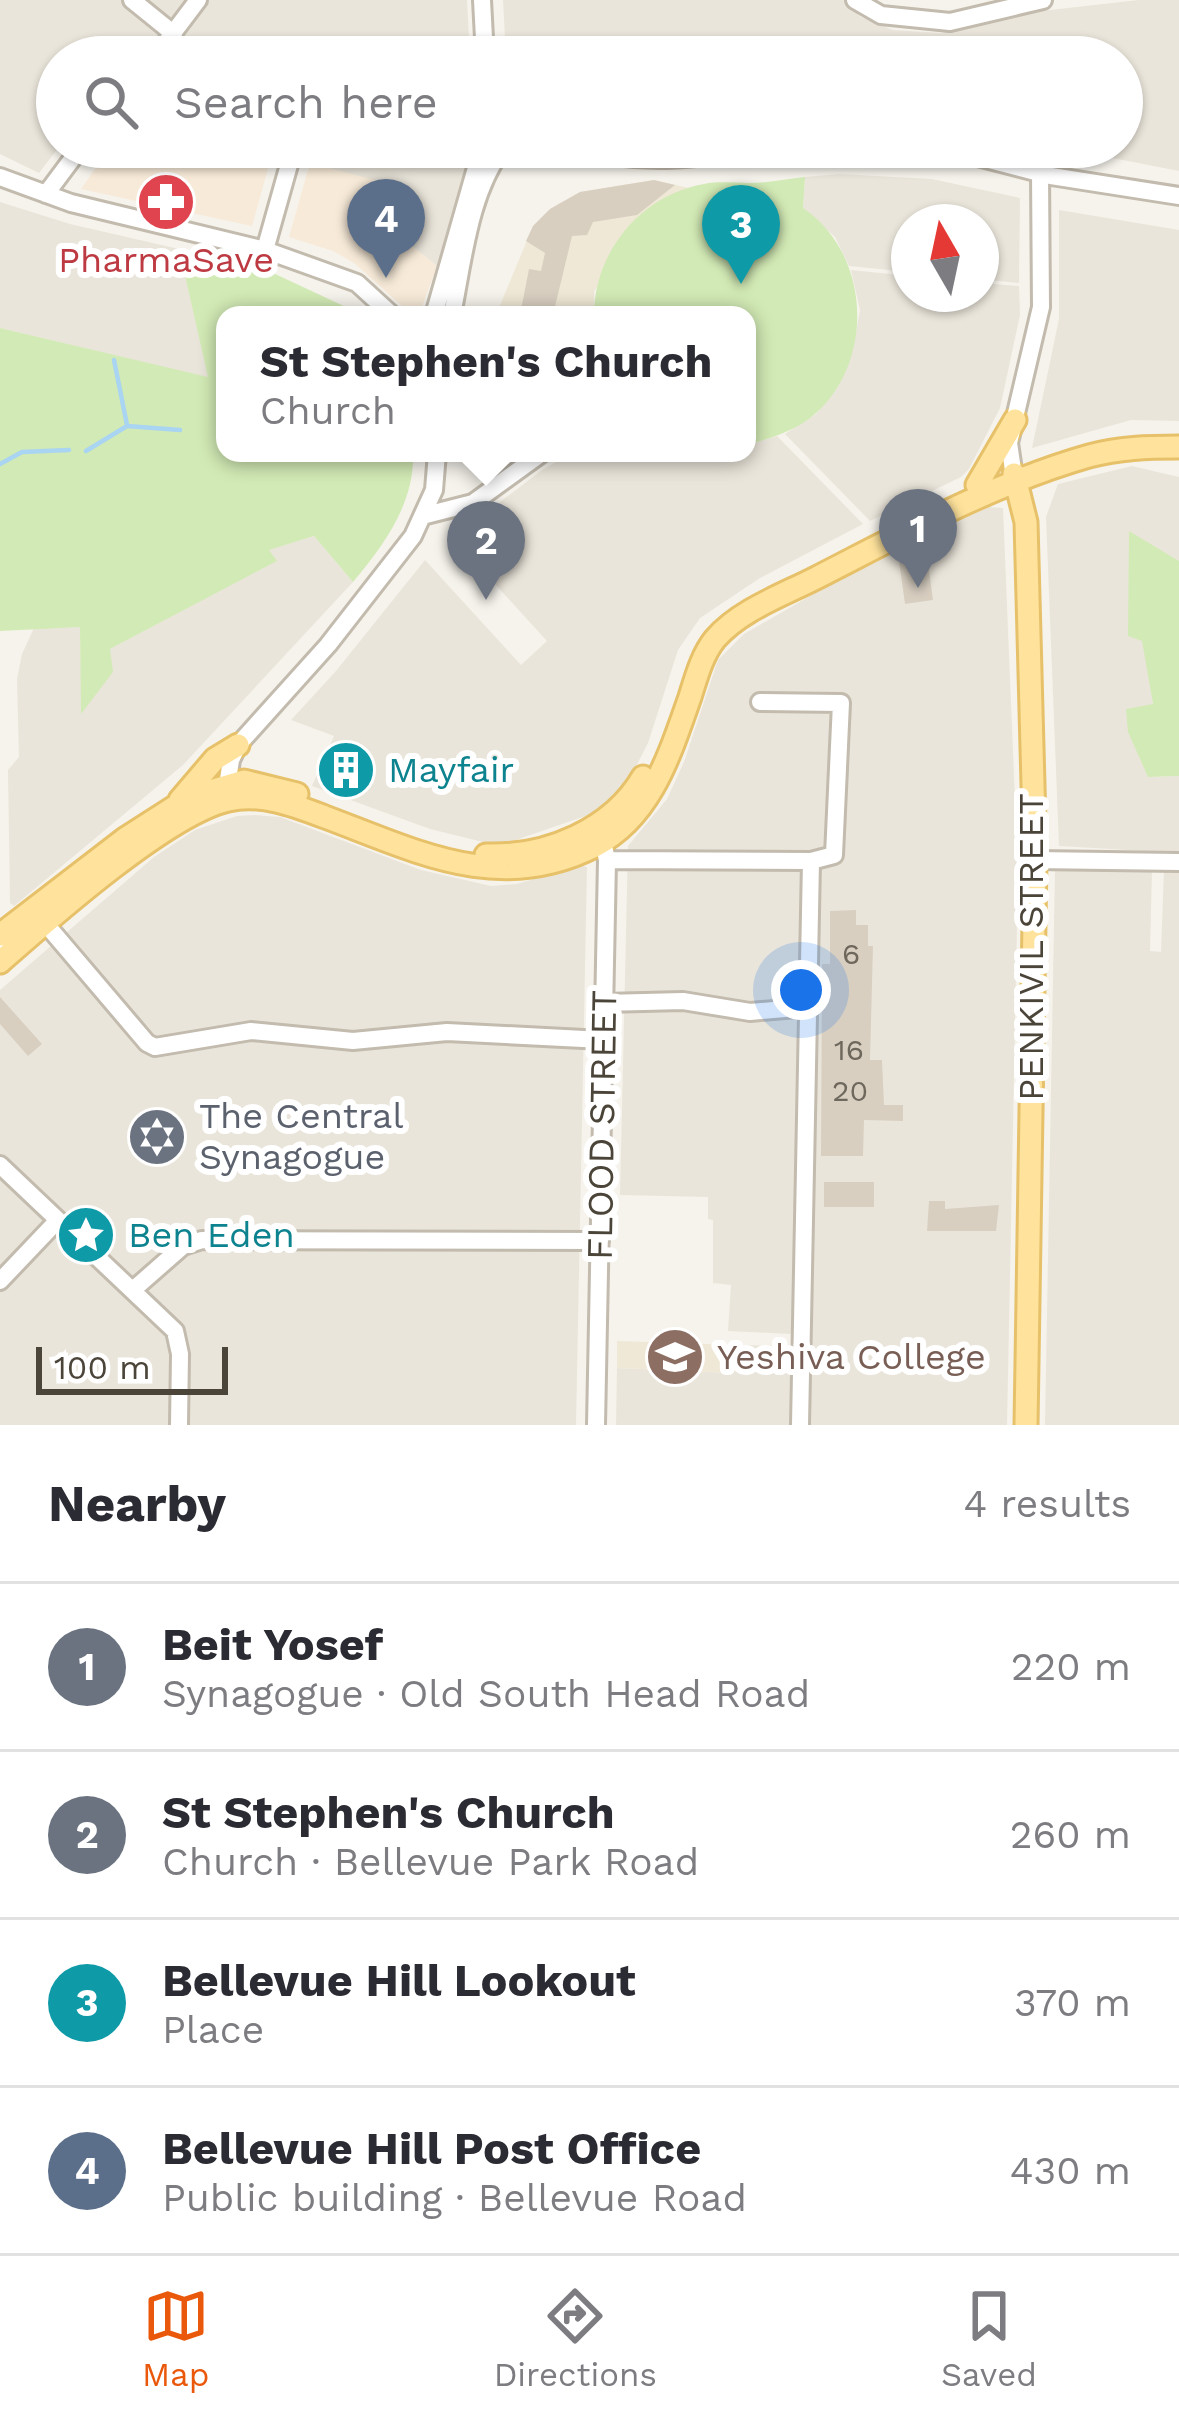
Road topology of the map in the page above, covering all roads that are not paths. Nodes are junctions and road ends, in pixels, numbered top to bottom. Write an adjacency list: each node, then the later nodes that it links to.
1 (132, 0): 6 (street)
2 (199, 0): 6 (street)
3 (482, 0): 7 (street)
4 (855, 0): 5 (street)
5 (1043, 0)
6 (174, 34)
7 (484, 36)
8 (65, 168): 15 (street)
9 (288, 168): 17 (street)
10 (476, 168): 21 (street)
11 (494, 168): 22 (street)
12 (1021, 168): 13 (street)
13 (1040, 173): 16 (street); 23 (street)
14 (0, 177): 15 (street)
15 (46, 194): 17 (street)
16 (1179, 196)
17 (265, 250): 18 (street)
18 (331, 275): 19 (street); 20 (street)
19 (367, 306)
20 (382, 306)
21 (437, 306)
22 (454, 306)
23 (1015, 420): 29 (street); 30 (main road)
24 (1179, 435): 29 (main road)
25 (1179, 447): 28 (main road)
26 (436, 462): 31 (street)
27 (529, 462): 31 (street)
28 (1063, 465): 29 (main road); 32 (main road)
29 (1015, 476): 30 (main road); 32 (main road, PENKIVIL STREET); 37 (main road)
30 (977, 485): 37 (main road)
31 (426, 514): 34 (street)
32 (1026, 522): 38 (main road, PENKIVIL STREET)
33 (760, 702): 39 (street)
34 (238, 745): 35 (street); 36 (main road)
35 (226, 792): 36 (main road); 37 (main road); 41 (main road)
36 (175, 805): 42 (main road)
37 (603, 842): 39 (street); 44 (street, FLOOD STREET)
38 (1035, 860): 40 (street); 55 (main road, PENKIVIL STREET)
39 (812, 861): 45 (street)
40 (1179, 862)
41 (45, 923): 42 (street); 43 (main road); 46 (street)
42 (2, 935)
43 (0, 962)
44 (604, 1003): 45 (street); 46 (street, FLOOD STREET)
45 (809, 1007): 54 (street)
46 (603, 1040): 49 (street, FLOOD STREET)
47 (0, 1165): 48 (street)
48 (58, 1220): 50 (street); 51 (street)
49 (600, 1241): 51 (street); 53 (street, FLOOD STREET)
50 (0, 1281)
51 (134, 1289): 52 (street)
52 (179, 1425)
53 (596, 1425)
54 (800, 1425)
55 (1026, 1425)

